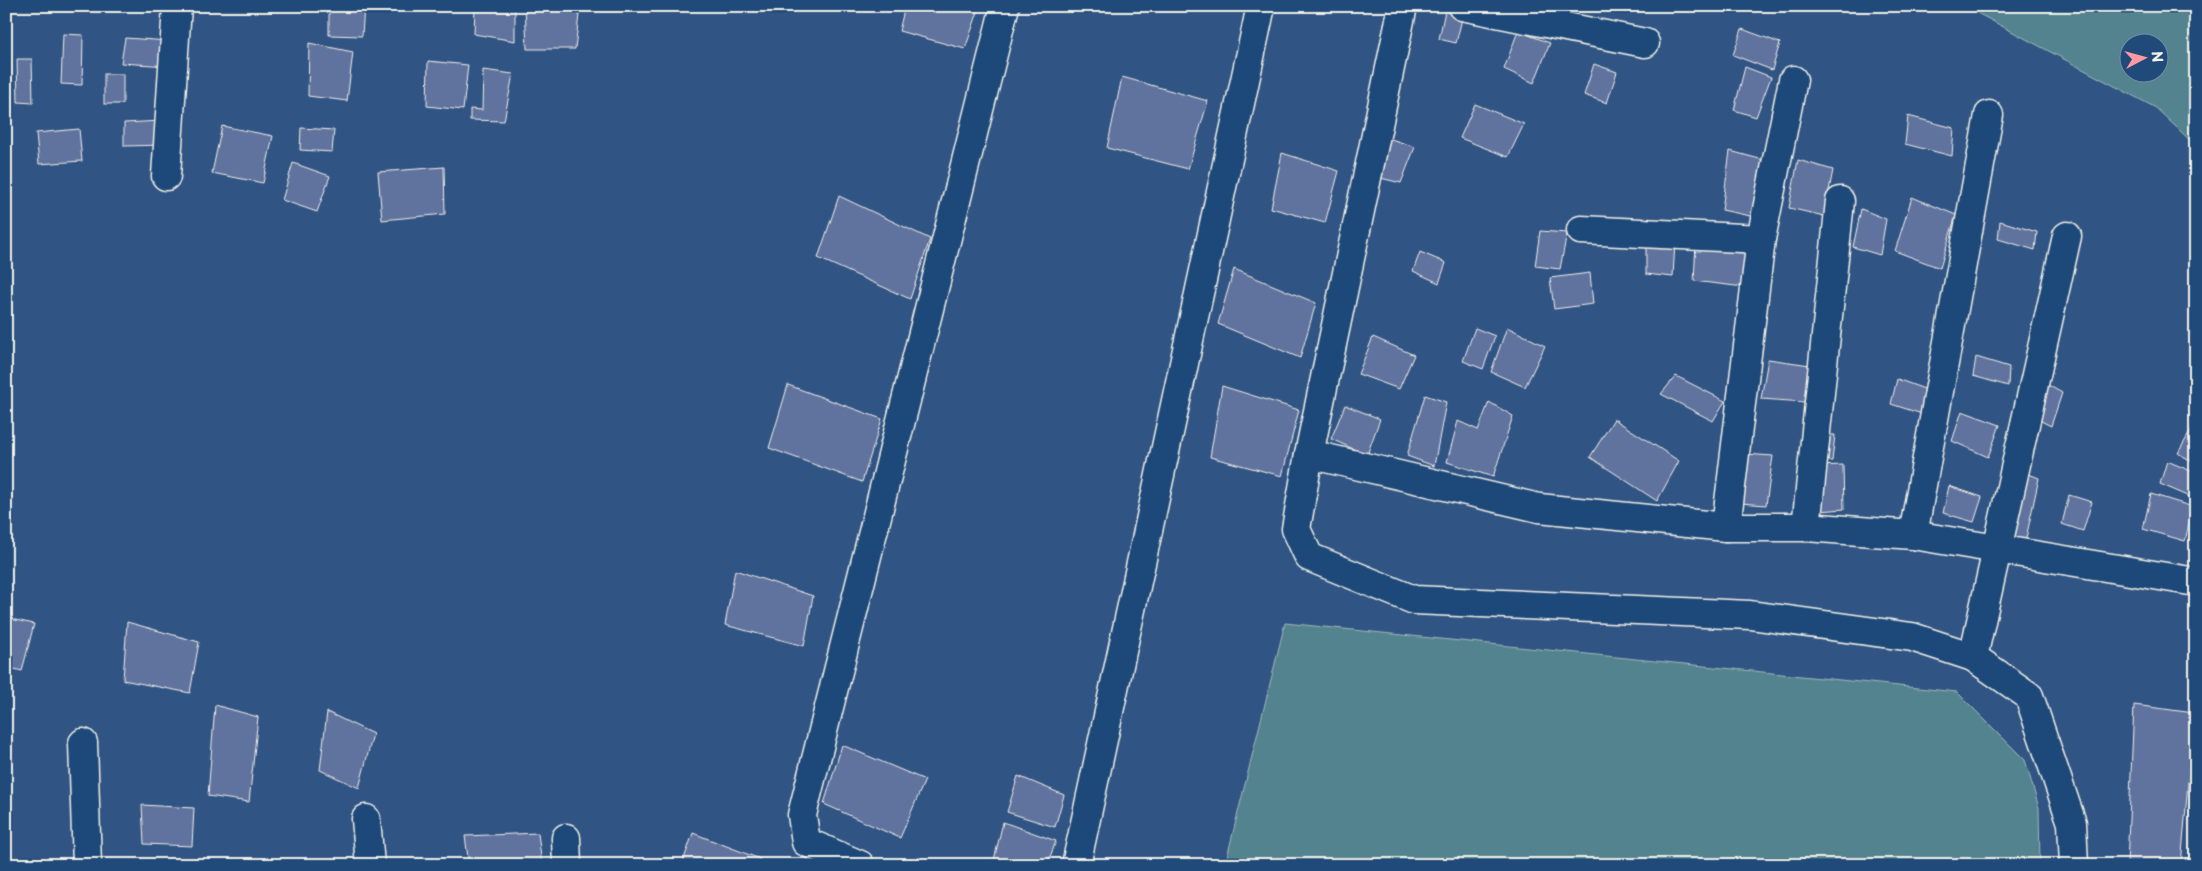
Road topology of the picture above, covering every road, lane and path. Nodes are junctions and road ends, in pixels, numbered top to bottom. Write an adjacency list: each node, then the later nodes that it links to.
1 (177, 6): 9 (street)
2 (1005, 6): 27 (street)
3 (1262, 6): 28 (street)
4 (1403, 6): 14 (street)
5 (1462, 6): 6 (street)
6 (1645, 43)
7 (1793, 80): 13 (street)
8 (1989, 115): 17 (street)
9 (166, 176)
10 (1840, 201): 16 (street)
11 (1581, 230): 13 (street)
12 (2067, 236): 18 (street)
13 (1761, 239): 15 (street)
14 (1309, 454): 15 (street); 20 (street)
15 (1726, 527): 16 (street)
16 (1806, 527): 17 (street)
17 (1912, 535): 18 (street)
18 (1996, 548): 19 (street); 20 (street)
19 (2196, 581)
20 (1973, 657): 29 (street)
21 (83, 742): 24 (street)
22 (366, 819): 25 (street)
23 (566, 838): 26 (street)
24 (87, 865)
25 (370, 865)
26 (568, 865)
27 (860, 865)
28 (1076, 865)
29 (2074, 865)

